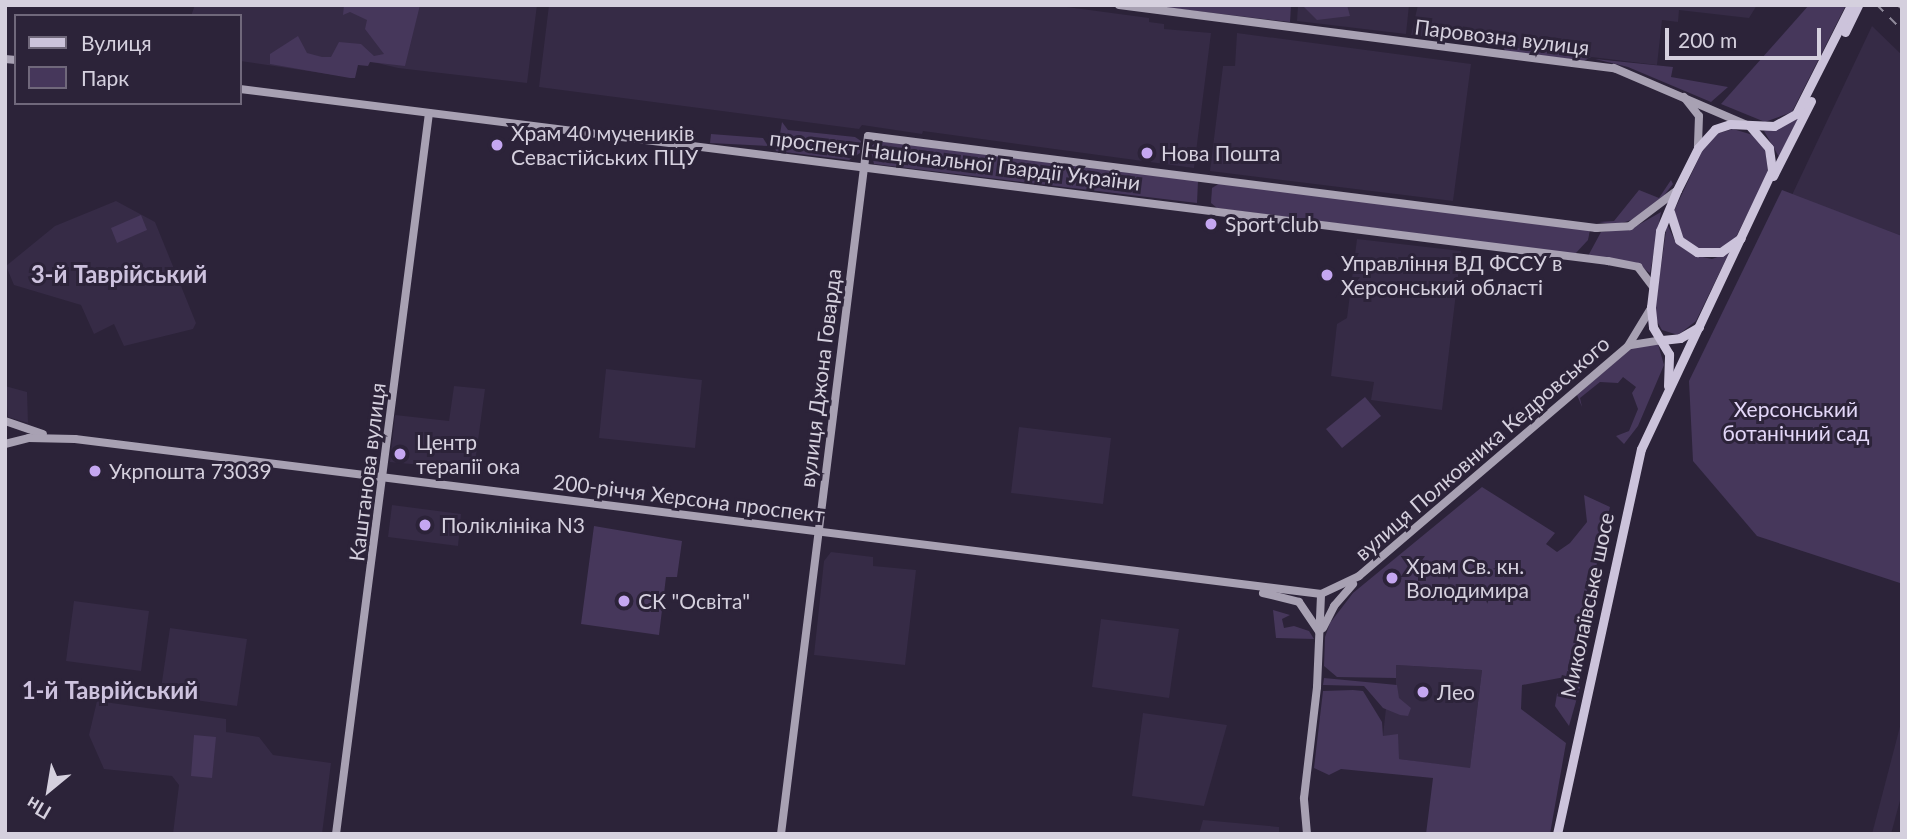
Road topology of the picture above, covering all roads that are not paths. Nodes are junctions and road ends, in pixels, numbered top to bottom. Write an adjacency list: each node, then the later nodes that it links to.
1 (1119, 5): 4 (street, Паровозна вулиця)
2 (1851, 5): 7 (main road)
3 (1858, 5): 13 (main road)
4 (1669, 88): 7 (street, Паровозна вулиця); 9 (street, Паровозна вулиця)
5 (242, 89): 6 (street, проспект Національної Гвардії України)
6 (429, 113): 10 (street, проспект Національної Гвардії України); 24 (street, Каштанова вулиця)
7 (1750, 126): 9 (main road); 13 (main road)
8 (868, 136): 10 (street, вулиця Джона Говарда); 11 (street, проспект Національної Гвардії України)
9 (1698, 148): 11 (main road)
10 (864, 166): 15 (street, проспект Національної Гвардії України); 25 (street, вулиця Джона Говарда)
11 (1677, 190): 12 (main road)
12 (1670, 206): 14 (main road); 15 (main road)
13 (1755, 213): 14 (main road)
14 (1742, 237): 17 (main road, Миколаївське шосе)
15 (1654, 289): 16 (main road)
16 (1651, 307): 18 (main road, Миколаївське шосе); 19 (street, вулиця Полковника Кедровського)
17 (1700, 326): 18 (main road); 20 (main road, Миколаївське шосе)
18 (1662, 340): 19 (street, вулиця Полковника Кедровського); 20 (main road, Миколаївське шосе)
19 (1628, 346): 26 (street, вулиця Полковника Кедровського)
20 (1667, 388): 33 (main road, Миколаївське шосе)
21 (5, 422): 22 (street)
22 (53, 437): 23 (street); 24 (street, 200-річчя Херсона проспект)
23 (5, 444)
24 (383, 477): 25 (street, 200-річчя Херсона проспект); 30 (street, Каштанова вулиця)
25 (818, 531): 27 (street, 200-річчя Херсона проспект); 31 (street, вулиця Джона Говарда)
26 (1359, 576): 28 (street, вулиця Полковника Кедровського); 29 (street, вулиця Полковника Кедровського)
27 (1254, 589): 28 (street, 200-річчя Херсона проспект); 29 (street)
28 (1321, 594): 29 (street, вулиця Полковника Кедровського)
29 (1321, 637): 32 (street, вулиця Полковника Кедровського)
30 (336, 834)
31 (781, 834)
32 (1307, 834)
33 (1557, 834)

